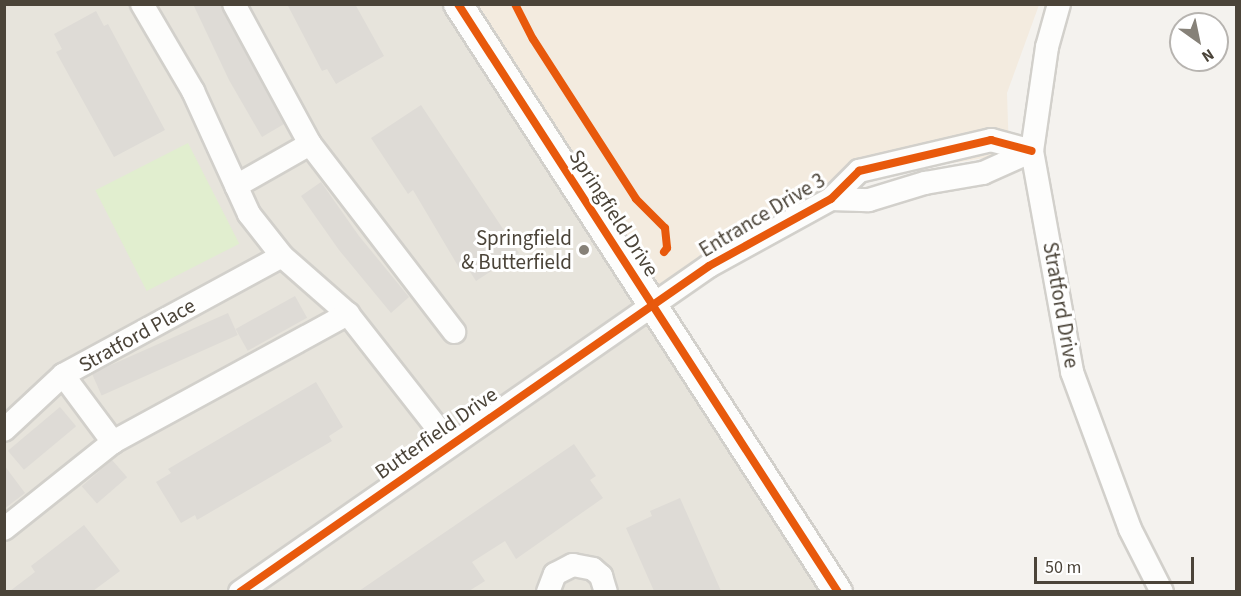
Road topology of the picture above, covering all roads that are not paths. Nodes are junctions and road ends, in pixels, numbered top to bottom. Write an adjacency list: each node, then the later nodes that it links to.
1 (142, 4): 7 (street)
2 (234, 4): 5 (street)
3 (458, 4): 10 (street, Springfield Drive)
4 (1059, 4): 6 (street, Stratford Drive)
5 (310, 144): 7 (street); 12 (street)
6 (1032, 151): 8 (street, Entrance Drive 3); 8 (street, Entrance Drive 3); 22 (street, Stratford Drive)
7 (236, 186): 9 (street)
8 (831, 199): 10 (street, Entrance Drive 3)
9 (282, 256): 11 (street); 13 (street, Stratford Place)
10 (653, 306): 16 (street, Butterfield Drive); 21 (street, Springfield Drive)
11 (348, 314): 15 (street); 16 (street)
12 (454, 332)
13 (63, 375): 14 (street, Stratford Place); 15 (street)
14 (4, 430)
15 (113, 442): 17 (street)
16 (450, 444): 18 (street, Butterfield Drive)
17 (4, 529)
18 (240, 591)
19 (548, 591): 20 (street)
20 (606, 591)
21 (838, 591)
22 (1162, 591)

